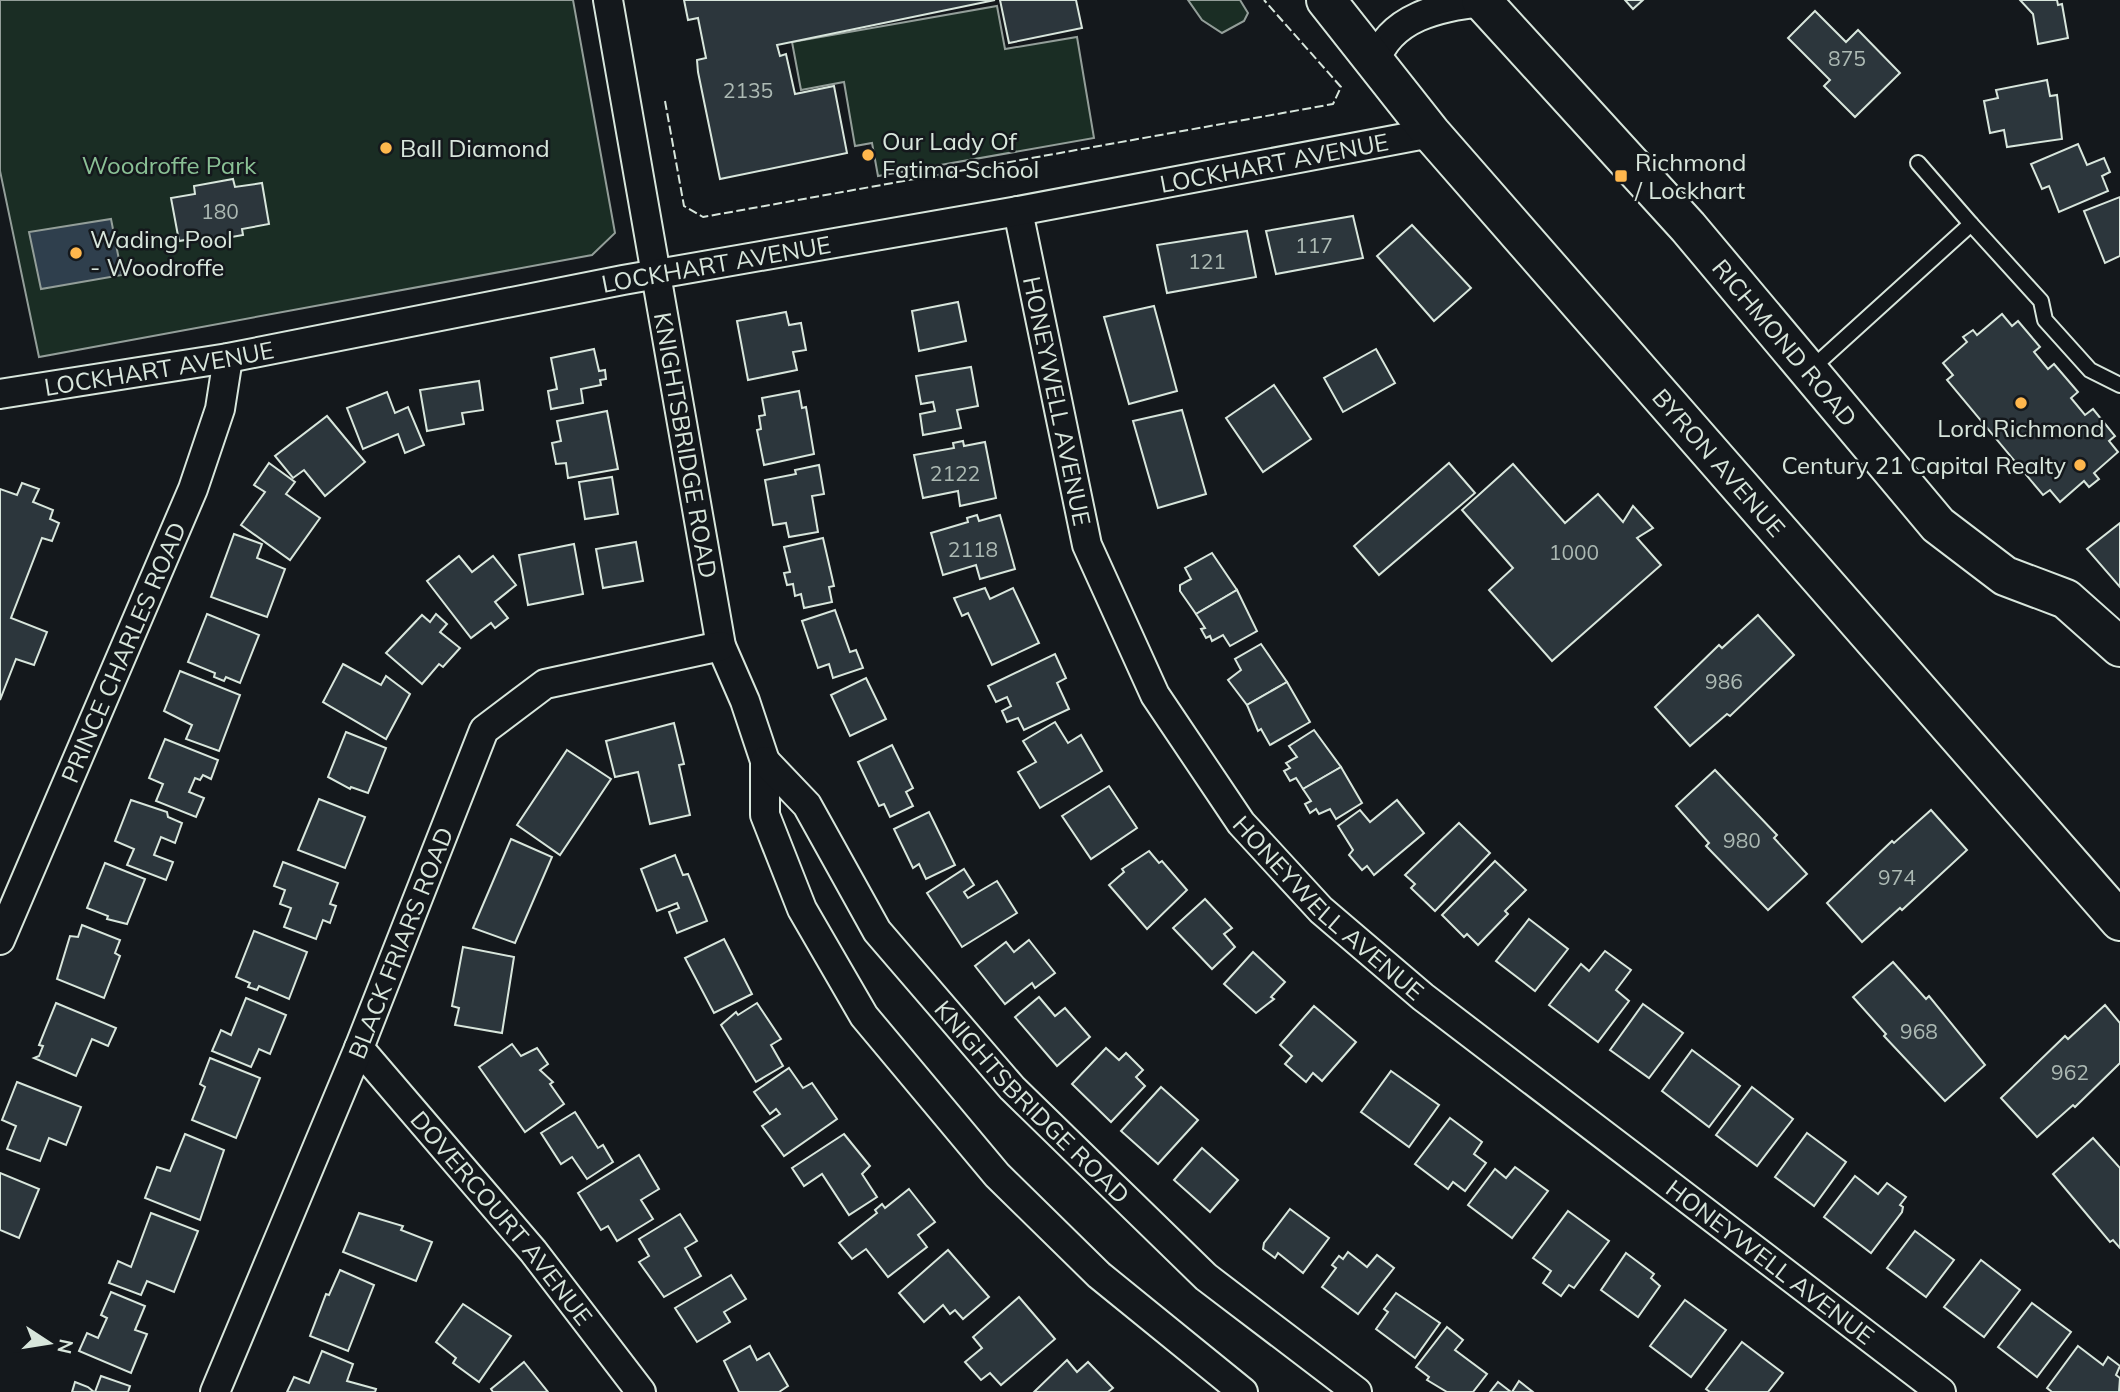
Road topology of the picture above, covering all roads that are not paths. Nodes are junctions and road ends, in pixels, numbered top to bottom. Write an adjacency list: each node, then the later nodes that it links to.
1 (607, 0): 9 (street, KNIGHTSBRIDGE ROAD)
2 (1326, 0): 4 (street, BYRON AVENUE)
3 (1482, 1): 4 (street); 11 (street, RICHMOND ROAD)
4 (1376, 63): 5 (street, BYRON AVENUE)
5 (1431, 133): 7 (street, LOCKHART AVENUE); 17 (street, BYRON AVENUE)
6 (1918, 163): 8 (lane)
7 (1018, 211): 9 (street, LOCKHART AVENUE); 24 (street, HONEYWELL AVENUE)
8 (1971, 225): 11 (lane); 12 (lane)
9 (656, 274): 10 (street, LOCKHART AVENUE); 14 (street, KNIGHTSBRIDGE ROAD)
10 (228, 358): 13 (street, LOCKHART AVENUE); 18 (street, PRINCE CHARLES ROAD)
11 (1807, 372): 15 (street, RICHMOND ROAD)
12 (2120, 385)
13 (0, 394)
14 (721, 646): 16 (street, KNIGHTSBRIDGE ROAD); 19 (street, BLACK FRIARS ROAD)
15 (2120, 647)
16 (765, 761): 22 (street, KNIGHTSBRIDGE ROAD); 23 (street, KNIGHTSBRIDGE ROAD)
17 (2120, 921)
18 (0, 940)
19 (359, 1048): 20 (street, BLACK FRIARS ROAD); 21 (street, DOVERCOURT AVENUE)
20 (215, 1392)
21 (641, 1392)
22 (1243, 1392)
23 (1357, 1392)
24 (1941, 1392)

